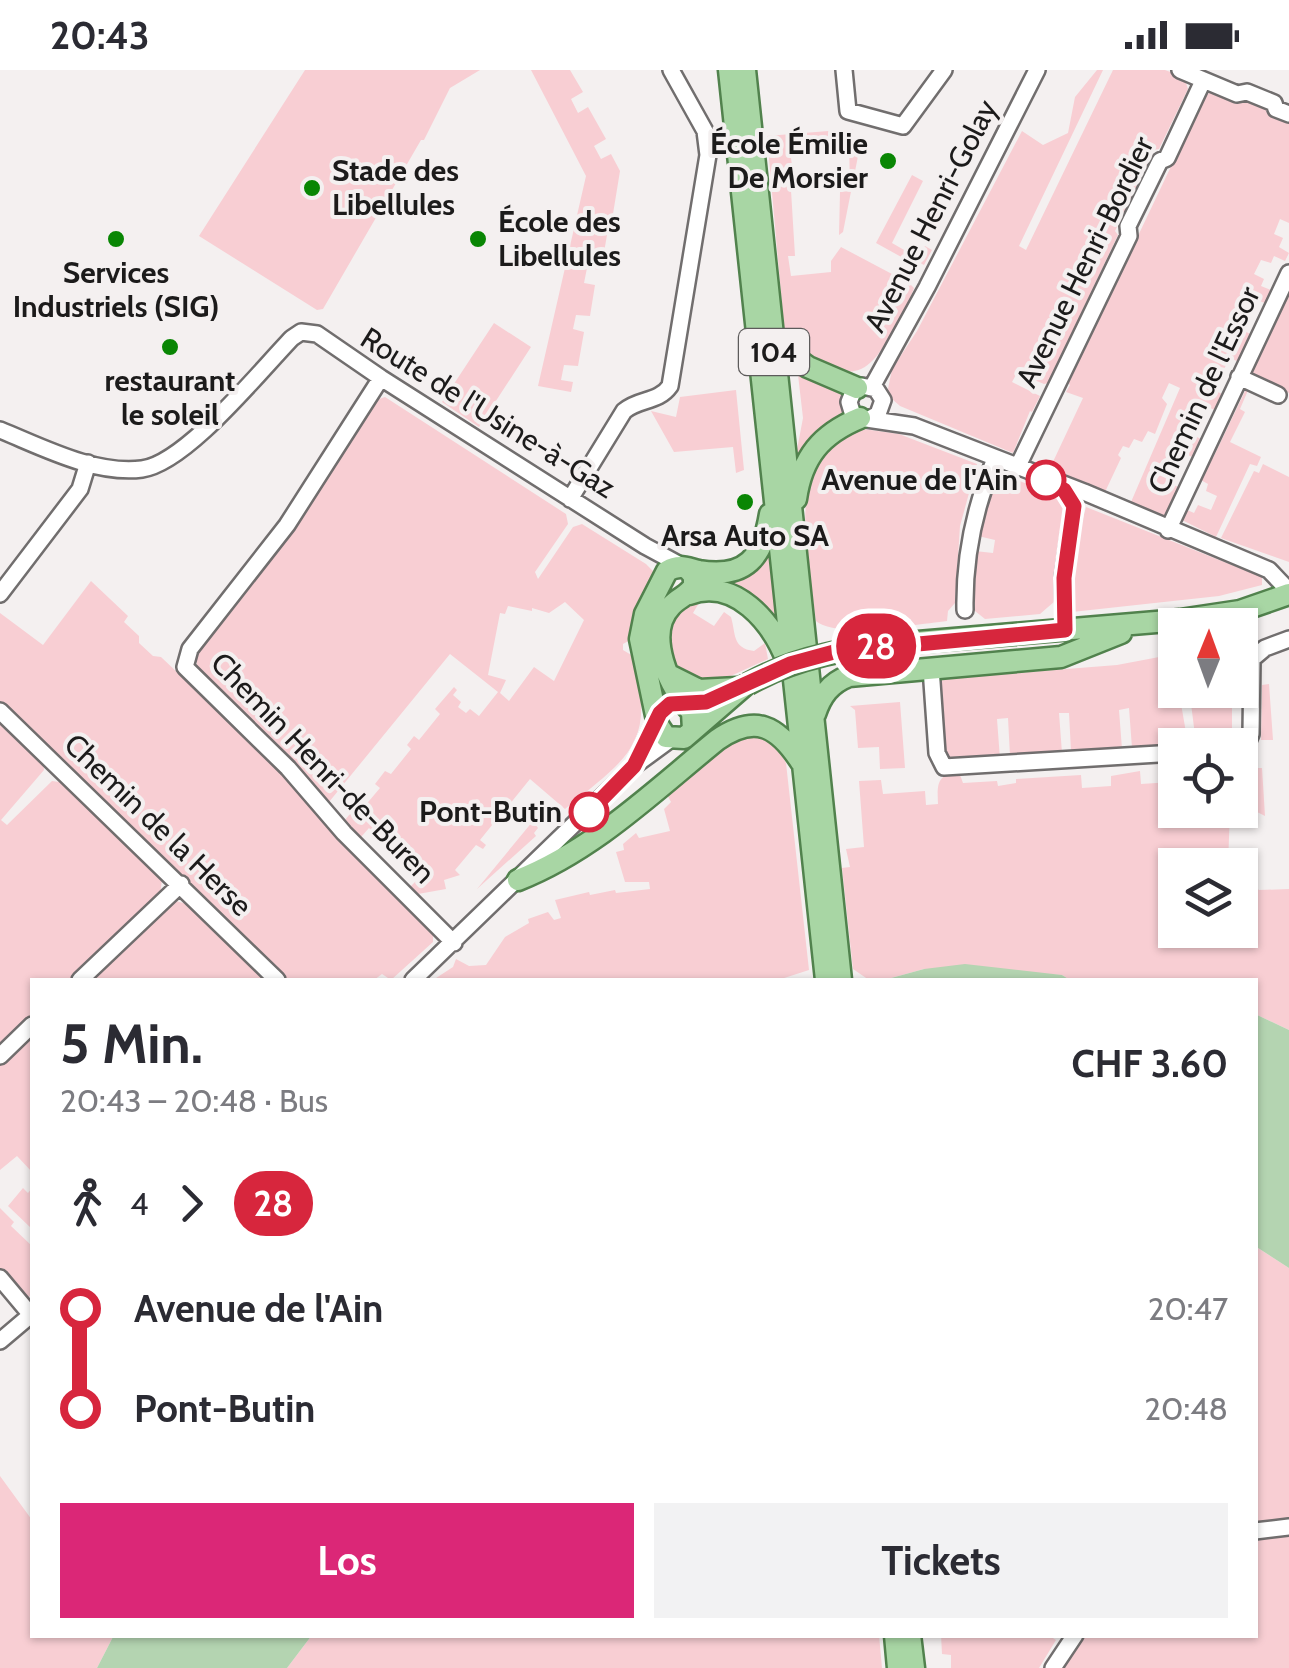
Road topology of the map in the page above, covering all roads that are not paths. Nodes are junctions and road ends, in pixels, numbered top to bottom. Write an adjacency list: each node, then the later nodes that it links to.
1 (670, 70): 24 (street)
2 (728, 70): 23 (main road, 104)
3 (844, 70): 4 (street)
4 (944, 70)
5 (1037, 70): 14 (street, Avenue Henri-Golay)
6 (1180, 70): 8 (street)
7 (747, 76): 11 (main road, 104)
8 (1203, 80): 9 (street); 21 (street, Avenue Henri-Bordier)
9 (1289, 114)
10 (1289, 273): 12 (street, Chemin de l'Essor)
11 (773, 342): 14 (main road); 27 (main road, 104)
12 (1240, 377): 15 (street); 28 (street, Chemin de l'Essor)
13 (381, 378): 20 (street, Route de l'Usine-à-Gaz); 24 (street, Route de l'Usine-à-Gaz); 55 (street, Chemin Henri-de-Buren)
14 (870, 392): 16 (street, Avenue Henri-Golay); 16 (street); 17 (street)
15 (1278, 395)
16 (865, 418): 17 (street); 27 (main road)
17 (914, 426): 19 (street)
18 (0, 430): 20 (street)
19 (995, 459): 21 (street); 35 (street)
20 (88, 463): 33 (street)
21 (1017, 468): 22 (street)
22 (1055, 483): 25 (street); 26 (street)
23 (775, 487): 30 (main road); 40 (main road, 104)
24 (570, 498): 29 (street, Route de l'Usine-à-Gaz)
25 (1100, 501): 26 (street); 28 (street)
26 (1074, 506): 37 (street)
27 (792, 521): 45 (main road, 104)
28 (1168, 530): 32 (street)
29 (645, 546): 30 (street, Route de l'Usine-à-Gaz); 31 (street)
30 (684, 567): 31 (main road); 34 (main road)
31 (663, 581): 34 (main road); 46 (main road)
32 (1289, 592): 36 (main road)
33 (0, 594)
34 (686, 596): 40 (main road); 41 (main road)
35 (964, 610)
36 (1154, 622): 37 (main road); 39 (main road)
37 (1065, 630): 43 (main road, bridge)
38 (1289, 639): 47 (street)
39 (931, 668): 45 (main road); 49 (street)
40 (792, 675): 50 (main road, 104)
41 (671, 676): 42 (main road); 43 (main road)
42 (683, 704): 43 (main road); 46 (main road)
43 (703, 710): 48 (main road)
44 (0, 711): 54 (street, Chemin de la Herse)
45 (814, 716): 52 (main road, 104)
46 (656, 720): 48 (main road); 51 (street)
47 (1251, 728)
48 (671, 740): 51 (street)
49 (1158, 754)
50 (802, 763): 52 (main road, 104); 53 (main road)
51 (634, 766): 53 (street)
52 (821, 864): 59 (main road, 104); 60 (main road, 104)
53 (518, 880): 55 (street)
54 (181, 884): 56 (street); 57 (street, Chemin de la Herse)
55 (454, 944): 58 (street)
56 (82, 978)
57 (276, 978)
58 (415, 978)
59 (826, 978)
60 (841, 978)
61 (30, 1027): 62 (street)
62 (0, 1056)
63 (0, 1278): 64 (street)
64 (30, 1312)
65 (30, 1316): 66 (street)
66 (0, 1341)
67 (1289, 1527): 68 (street)
68 (1258, 1531)
69 (895, 1638): 72 (main road)
70 (910, 1638): 73 (main road)
71 (1073, 1638): 74 (street)
72 (898, 1668)
73 (914, 1668)
74 (1053, 1668)

